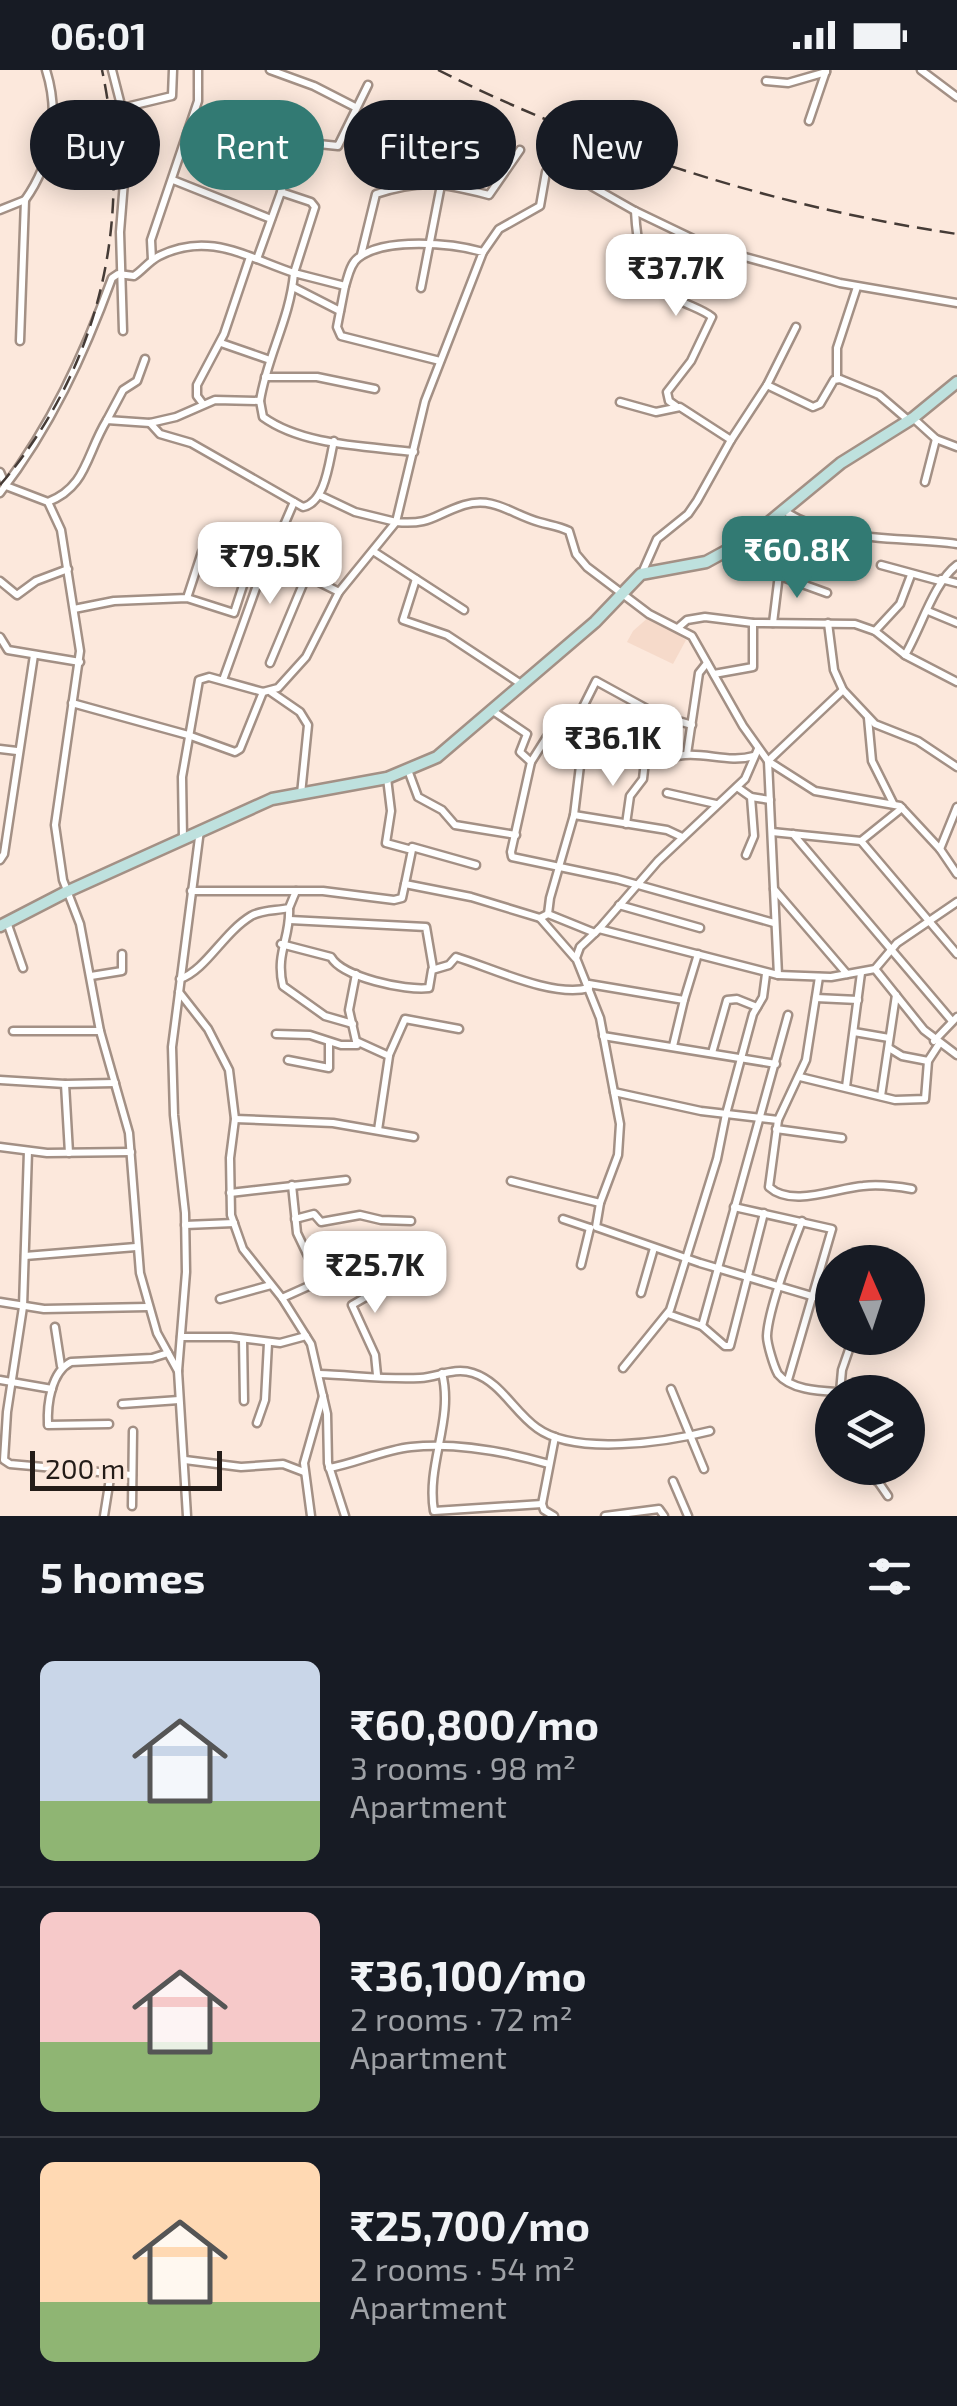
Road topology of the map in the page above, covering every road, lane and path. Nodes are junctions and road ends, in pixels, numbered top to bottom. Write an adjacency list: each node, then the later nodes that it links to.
1 (46, 70): 27 (street)
2 (112, 70): 11 (street)
3 (173, 70): 12 (street)
4 (198, 70): 20 (street)
5 (270, 70): 14 (street)
6 (921, 70): 10 (street)
7 (826, 71): 8 (street); 15 (street)
8 (766, 81)
9 (368, 85): 13 (street)
10 (957, 97)
11 (120, 100)
12 (155, 100)
13 (360, 100)
14 (344, 101)
15 (810, 121)
16 (344, 131): 17 (street)
17 (324, 144)
18 (520, 150): 19 (street)
19 (516, 155)
20 (172, 180): 30 (street); 35 (street)
21 (125, 190): 37 (street)
22 (392, 190): 33 (street)
23 (440, 190): 31 (street)
24 (467, 190): 25 (street)
25 (492, 190)
26 (281, 192): 30 (street); 36 (street)
27 (25, 200): 28 (street); 46 (street)
28 (0, 210)
29 (636, 211): 32 (street); 40 (street); 59 (street)
30 (271, 219): 34 (street)
31 (430, 244): 32 (street); 33 (street); 41 (street)
32 (484, 252): 50 (street)
33 (360, 256): 39 (street)
34 (254, 258): 35 (street); 36 (street); 47 (street)
35 (152, 260): 37 (street)
36 (294, 274): 38 (street); 39 (street)
37 (123, 275): 45 (street); 70 (street)
38 (293, 286): 43 (street); 49 (street)
39 (345, 286): 43 (street)
40 (857, 286): 42 (street); 52 (street)
41 (421, 288)
42 (957, 303)
43 (340, 311): 50 (street)
44 (796, 328): 54 (street)
45 (122, 331)
46 (20, 341)
47 (220, 343): 49 (street); 58 (street)
48 (145, 358): 60 (street)
49 (270, 360): 51 (street)
50 (440, 362): 67 (street)
51 (265, 377): 55 (street); 56 (street)
52 (837, 379): 54 (street); 61 (street)
53 (957, 382): 61 (main road)
54 (767, 386): 63 (street)
55 (375, 389)
56 (260, 401): 58 (street); 65 (street)
57 (620, 402): 59 (street)
58 (202, 404): 62 (street)
59 (676, 406): 63 (street)
60 (106, 420): 62 (street); 73 (street)
61 (911, 420): 64 (street); 75 (main road)
62 (150, 423): 74 (street)
63 (730, 440): 84 (street)
64 (936, 440): 66 (street); 69 (street)
65 (334, 441): 67 (street); 72 (street)
66 (957, 447)
67 (415, 452): 76 (street)
68 (0, 472): 70 (street)
69 (925, 482)
70 (6, 486): 71 (street); 73 (street)
71 (0, 493)
72 (319, 494): 74 (street); 76 (street)
73 (48, 502): 83 (street)
74 (294, 502): 80 (street)
75 (783, 510): 77 (main road); 78 (street)
76 (396, 522): 79 (street); 94 (street)
77 (761, 531): 84 (main road); 87 (street)
78 (957, 544)
79 (373, 551): 88 (street); 92 (street)
80 (270, 560): 86 (street); 112 (street)
81 (957, 565): 90 (street)
82 (881, 566): 85 (street)
83 (68, 569): 89 (street); 96 (street)
84 (642, 574): 94 (main road)
85 (910, 575): 90 (street); 104 (street)
86 (306, 576): 92 (street); 110 (street)
87 (780, 576): 93 (street); 102 (street)
88 (416, 579): 97 (street); 114 (street)
89 (0, 580)
90 (941, 580): 91 (street); 98 (street)
91 (957, 584)
92 (340, 592): 116 (street)
93 (827, 593)
94 (622, 594): 103 (street); 114 (main road)
95 (187, 598): 95 (street); 96 (street)
96 (74, 609): 108 (street)
97 (464, 610)
98 (928, 612): 101 (street); 107 (street)
99 (753, 622): 102 (street); 103 (street); 111 (street)
100 (828, 623): 102 (street); 104 (street); 115 (street)
101 (957, 623)
102 (773, 624)
103 (679, 627): 109 (street)
104 (875, 631): 107 (street)
105 (0, 637): 106 (street)
106 (34, 655): 108 (street); 125 (street)
107 (905, 655): 113 (street)
108 (80, 662): 117 (street)
109 (708, 662): 111 (street); 121 (street)
110 (270, 663)
111 (713, 674): 126 (street)
112 (223, 680): 116 (street); 123 (street)
113 (957, 682)
114 (522, 684): 118 (main road)
115 (843, 690): 119 (street); 128 (street)
116 (266, 692): 123 (street); 136 (street)
117 (72, 703): 123 (street); 165 (street)
118 (493, 711): 130 (street); 132 (main road)
119 (868, 717): 131 (street); 139 (street)
120 (574, 721): 121 (street); 122 (street); 130 (street)
121 (692, 725): 127 (street)
122 (584, 732): 129 (street); 143 (street)
123 (188, 735): 151 (street)
124 (0, 749): 125 (street)
125 (17, 751): 144 (street)
126 (757, 753): 127 (street); 128 (street); 134 (street)
127 (687, 754): 129 (street)
128 (768, 760): 138 (street); 139 (street)
129 (645, 761): 145 (street)
130 (532, 762): 149 (street)
131 (957, 767)
132 (408, 770): 133 (main road); 149 (street)
133 (387, 778): 136 (main road); 153 (street)
134 (736, 787): 137 (street); 140 (street)
135 (667, 793): 140 (street)
136 (301, 794): 146 (main road)
137 (752, 797): 138 (street); 155 (street)
138 (770, 800): 147 (street)
139 (893, 803): 142 (street)
140 (717, 804): 150 (street)
141 (957, 807): 154 (street)
142 (902, 808): 152 (street); 154 (street)
143 (574, 815): 145 (street); 158 (street)
144 (4, 820): 156 (street)
145 (626, 824): 150 (street)
146 (200, 830): 151 (main road); 163 (street)
147 (772, 832): 148 (street); 162 (street)
148 (792, 834): 152 (street); 177 (street)
149 (516, 835): 158 (street)
150 (682, 837): 161 (street)
151 (182, 838): 165 (main road)
152 (861, 841): 171 (street)
153 (411, 847): 157 (street); 160 (street)
154 (940, 849): 159 (street)
155 (746, 855)
156 (0, 860)
157 (476, 865)
158 (560, 867): 161 (street); 169 (street)
159 (957, 874)
160 (405, 884): 164 (street); 169 (street)
161 (636, 884): 167 (street); 172 (street)
162 (773, 888): 172 (street); 189 (street)
163 (191, 891): 164 (street); 192 (street)
164 (296, 891): 168 (street)
165 (66, 892): 173 (main road); 190 (street)
166 (957, 902): 171 (street)
167 (619, 905): 174 (street); 175 (street)
168 (290, 908): 170 (street); 192 (street)
169 (544, 916): 175 (street); 181 (street)
170 (290, 920): 176 (street); 184 (street)
171 (929, 921): 177 (street); 180 (street)
172 (774, 923): 188 (street)
173 (4, 924): 182 (street)
174 (700, 928)
175 (597, 931): 179 (street); 181 (street)
176 (282, 944): 185 (street); 202 (street)
177 (890, 950): 183 (street); 201 (street)
178 (122, 954): 190 (street)
179 (698, 954): 186 (street); 197 (street)
180 (957, 954)
181 (576, 958): 193 (street)
182 (23, 968)
183 (875, 968): 187 (street); 195 (street)
184 (433, 969): 185 (street); 193 (street)
185 (356, 974): 202 (street)
186 (766, 974): 188 (street); 199 (street)
187 (860, 974): 189 (street); 198 (street)
188 (778, 975): 191 (street)
189 (848, 975): 191 (street)
190 (91, 976): 205 (street)
191 (819, 977): 196 (street)
192 (180, 979): 194 (street)
193 (589, 986): 197 (street); 208 (street)
194 (178, 991): 229 (street); 252 (street)
195 (896, 995): 210 (street); 211 (street)
196 (816, 998): 198 (street); 221 (street)
197 (684, 1000): 213 (street)
198 (858, 1000): 206 (street)
199 (757, 1007): 214 (street); 217 (street)
200 (788, 1015): 220 (street)
201 (954, 1019): 211 (street)
202 (353, 1024): 212 (street)
203 (458, 1029): 216 (street)
204 (13, 1031): 205 (street)
205 (100, 1031): 223 (street)
206 (854, 1032): 210 (street); 225 (street)
207 (276, 1034): 209 (street)
208 (603, 1036): 213 (street); 226 (street)
209 (329, 1042): 212 (street); 218 (street)
210 (889, 1042): 219 (street); 227 (street)
211 (937, 1042): 215 (street); 219 (street)
212 (358, 1045): 216 (street)
213 (673, 1046): 214 (street)
214 (712, 1052): 217 (street)
215 (957, 1055)
216 (389, 1056): 232 (street)
217 (742, 1057): 220 (street); 228 (street)
218 (288, 1060)
219 (928, 1061): 227 (street)
220 (776, 1064): 230 (street)
221 (800, 1078): 225 (street); 231 (street)
222 (0, 1080): 224 (street)
223 (114, 1083): 224 (street); 237 (street)
224 (65, 1084): 238 (street)
225 (846, 1087): 227 (street)
226 (614, 1092): 228 (street); 244 (street)
227 (881, 1096)
228 (726, 1114): 230 (street); 257 (street)
229 (234, 1118): 232 (street); 243 (street)
230 (759, 1118): 231 (street); 245 (street)
231 (777, 1125): 234 (street); 242 (street)
232 (378, 1130): 233 (street)
233 (414, 1137)
234 (842, 1138)
235 (0, 1147): 236 (street)
236 (28, 1151): 238 (street); 256 (street)
237 (131, 1152): 238 (street); 254 (street)
238 (69, 1154)
239 (346, 1180): 241 (street)
240 (511, 1180): 244 (street)
241 (292, 1185): 243 (street); 248 (street)
242 (912, 1189)
243 (230, 1194): 251 (street)
244 (600, 1203): 253 (street)
245 (734, 1208): 246 (street); 259 (street)
246 (764, 1213): 250 (street); 261 (street)
247 (563, 1219): 253 (street)
248 (295, 1220): 249 (street); 267 (street)
249 (411, 1221)
250 (802, 1221): 263 (street); 265 (street)
251 (234, 1223): 252 (street); 262 (street)
252 (185, 1224): 276 (street)
253 (593, 1228): 255 (street); 258 (street)
254 (136, 1247): 256 (street); 270 (street)
255 (654, 1248): 257 (street); 264 (street)
256 (25, 1256): 271 (street)
257 (686, 1258): 259 (street); 272 (street)
258 (581, 1265)
259 (716, 1268): 261 (street); 273 (street)
260 (424, 1273): 285 (street)
261 (749, 1278): 263 (street); 273 (street)
262 (271, 1285): 267 (street); 268 (street)
263 (781, 1286): 265 (street); 287 (street)
264 (641, 1292)
265 (812, 1296): 266 (street); 287 (street)
266 (815, 1297)
267 (282, 1298): 275 (street)
268 (220, 1300)
269 (0, 1302): 271 (street)
270 (148, 1306): 271 (street); 279 (street)
271 (23, 1307): 288 (street)
272 (668, 1314): 273 (street); 281 (street)
273 (702, 1326)
274 (56, 1327): 280 (street)
275 (306, 1336): 278 (street); 284 (street)
276 (181, 1337): 277 (street); 282 (street)
277 (243, 1338): 278 (street); 294 (street)
278 (268, 1343): 296 (street)
279 (168, 1352): 280 (street); 282 (street)
280 (62, 1368): 289 (street)
281 (623, 1368)
282 (178, 1370): 293 (street)
283 (442, 1372): 285 (street); 300 (street); 302 (street)
284 (319, 1374): 285 (street); 292 (street)
285 (377, 1375)
286 (0, 1380): 288 (street)
287 (788, 1380): 291 (street)
288 (12, 1382): 289 (street); 307 (street)
289 (52, 1389): 297 (street)
290 (670, 1389): 301 (street)
291 (815, 1389)
292 (323, 1396): 305 (street); 308 (street)
293 (179, 1400): 295 (street); 303 (street)
294 (244, 1401)
295 (122, 1404)
296 (257, 1423)
297 (109, 1424)
298 (132, 1430): 309 (street)
299 (710, 1431): 301 (street)
300 (555, 1437): 301 (street); 304 (street)
301 (688, 1437): 306 (street)
302 (440, 1446): 304 (street); 305 (street); 313 (street)
303 (184, 1460): 308 (street); 316 (street)
304 (550, 1464): 313 (street)
305 (329, 1468): 318 (street)
306 (704, 1470)
307 (111, 1472): 309 (street); 315 (street)
308 (304, 1472): 317 (street)
309 (132, 1475): 314 (street)
310 (673, 1481): 322 (street)
311 (880, 1485): 312 (street)
312 (888, 1496)
313 (542, 1504): 319 (street)
314 (132, 1506)
315 (104, 1516)
316 (188, 1516)
317 (311, 1516)
318 (345, 1516)
319 (554, 1516)
320 (605, 1516): 321 (street)
321 (664, 1516)
322 (688, 1516)

